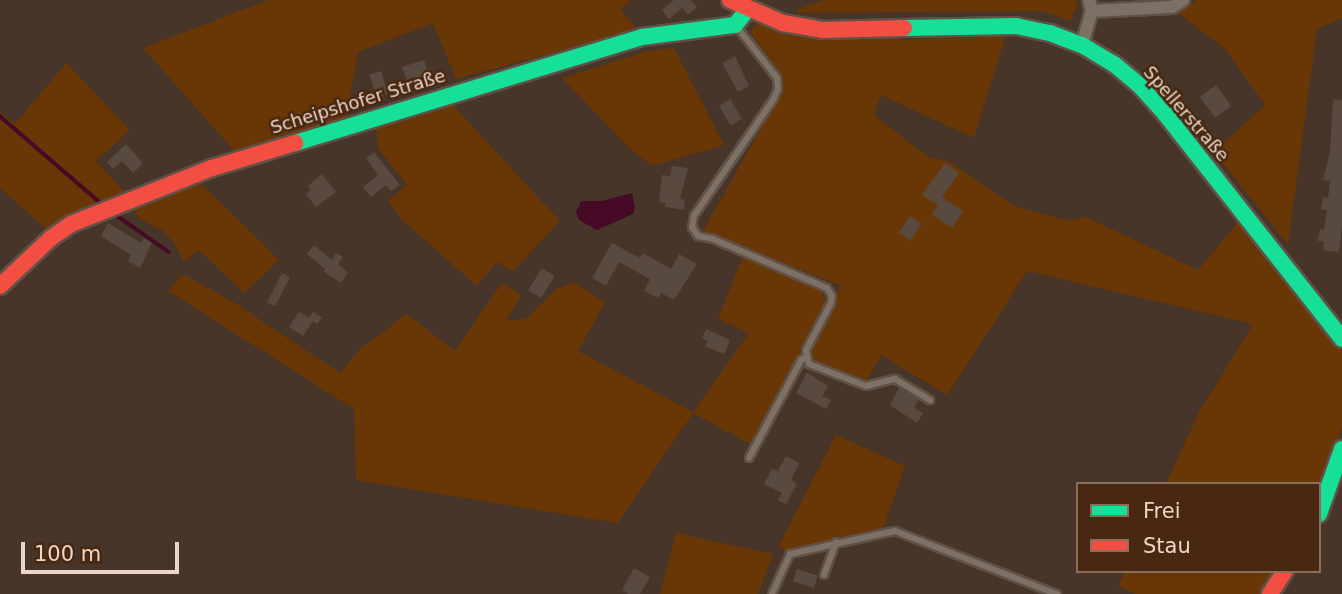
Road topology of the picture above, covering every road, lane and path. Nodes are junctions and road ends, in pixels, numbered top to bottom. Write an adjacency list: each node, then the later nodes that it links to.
1 (730, 0): 4 (street, Spellerstraße)
2 (1182, 0): 3 (street)
3 (1091, 5): 6 (street)
4 (747, 10): 5 (street); 6 (street, Spellerstraße)
5 (736, 25): 7 (street, Scheipshofer Straße); 9 (lane)
6 (1082, 45): 8 (street, Spellerstraße)
7 (0, 286)
8 (1342, 339)
9 (806, 357): 10 (lane); 12 (lane)
10 (930, 400)
11 (1342, 449): 13 (street)
12 (749, 458)
13 (1321, 508)
14 (836, 542): 16 (lane); 17 (lane); 18 (lane)
15 (1284, 573): 19 (street)
16 (824, 575)
17 (772, 594)
18 (1057, 594)
19 (1270, 594)

